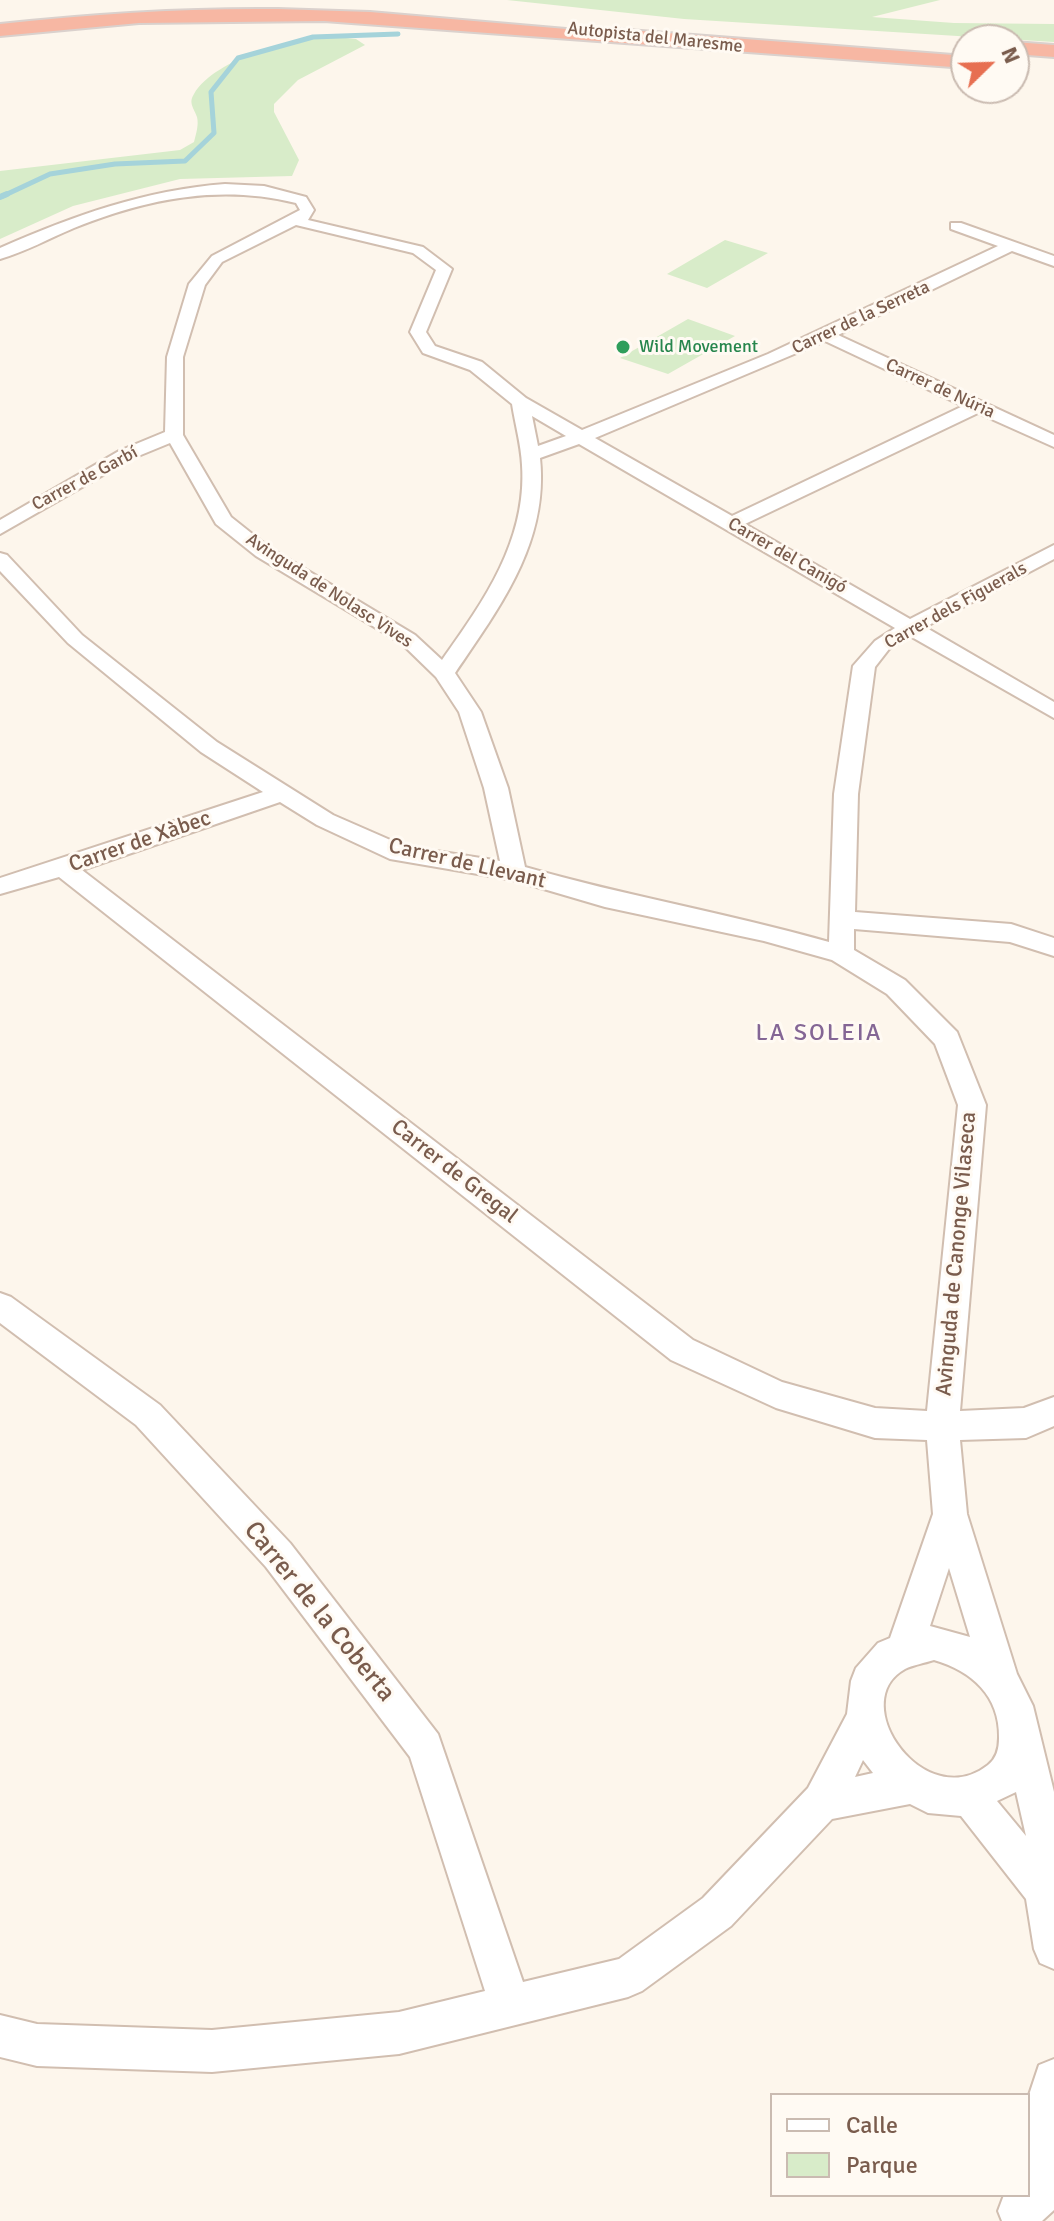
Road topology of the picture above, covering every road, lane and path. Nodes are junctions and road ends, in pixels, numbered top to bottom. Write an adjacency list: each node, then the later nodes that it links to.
1 (346, 0): 4 (highway, Autopista del Maresme)
2 (592, 17): 5 (highway, Autopista del Maresme)
3 (0, 30): 4 (highway)
4 (631, 38): 8 (highway, Autopista del Maresme)
5 (950, 45)
6 (1030, 49): 7 (highway)
7 (1054, 51)
8 (950, 61)
9 (1030, 65): 10 (highway)
10 (1054, 66)
11 (296, 221): 14 (street); 17 (street, Carrer del Canigó); 19 (street)
12 (956, 226): 13 (street)
13 (1010, 246): 15 (street); 16 (street, Carrer de la Serreta)
14 (0, 254)
15 (1054, 261)
16 (827, 336): 18 (street, Carrer de Núria); 20 (street, Carrer de la Serreta)
17 (520, 402): 20 (street, Carrer del Canigó); 22 (street)
18 (976, 407): 21 (street, Carrer de Núria); 23 (street)
19 (174, 435): 24 (street, Carrer de Garbí); 28 (street, Avinguda de Nolasc Vives)
20 (583, 437): 22 (street, Carrer de la Serreta); 23 (street, Carrer del Canigó)
21 (1054, 442)
22 (531, 455): 28 (street)
23 (731, 524): 27 (street, Carrer del Canigó)
24 (0, 528)
25 (1054, 551): 27 (street, Carrer dels Figuerals)
26 (0, 559): 30 (street, Carrer de Llevant)
27 (910, 627): 29 (street, Carrer del Canigó); 34 (street, Carrer dels Figuerals)
28 (444, 673): 32 (street, Avinguda de Nolasc Vives)
29 (1054, 711)
30 (280, 794): 31 (street, Carrer de Xàbec); 32 (street, Carrer de Llevant)
31 (63, 868): 33 (street, Carrer de Xàbec); 40 (street, Carrer de Gregal)
32 (514, 872): 36 (street, Carrer de Llevant)
33 (0, 886)
34 (844, 920): 35 (street); 36 (street, Carrer dels Figuerals)
35 (1054, 947)
36 (841, 954): 37 (street, Carrer de Llevant)
37 (947, 1039): 40 (street, Avinguda de Canonge Vilaseca)
38 (0, 1306): 51 (street, Carrer de la Coberta)
39 (1054, 1411): 40 (street, Carrer de Gregal)
40 (942, 1426): 41 (street, Avinguda de Canonge Vilaseca)
41 (950, 1514): 42 (street); 43 (street)
42 (905, 1647): 43 (street); 44 (street)
43 (1001, 1680): 45 (street)
44 (865, 1718): 46 (street); 48 (street)
45 (1020, 1729): 47 (street); 49 (street)
46 (911, 1785): 47 (street); 48 (street)
47 (969, 1796): 49 (street)
48 (822, 1802): 51 (street)
49 (1045, 1891): 50 (street)
50 (1054, 1949)
51 (511, 2007): 52 (street)
52 (0, 2036)
53 (1054, 2080): 54 (street)
54 (1030, 2172)
55 (1054, 2181): 56 (street)
56 (1030, 2197)

